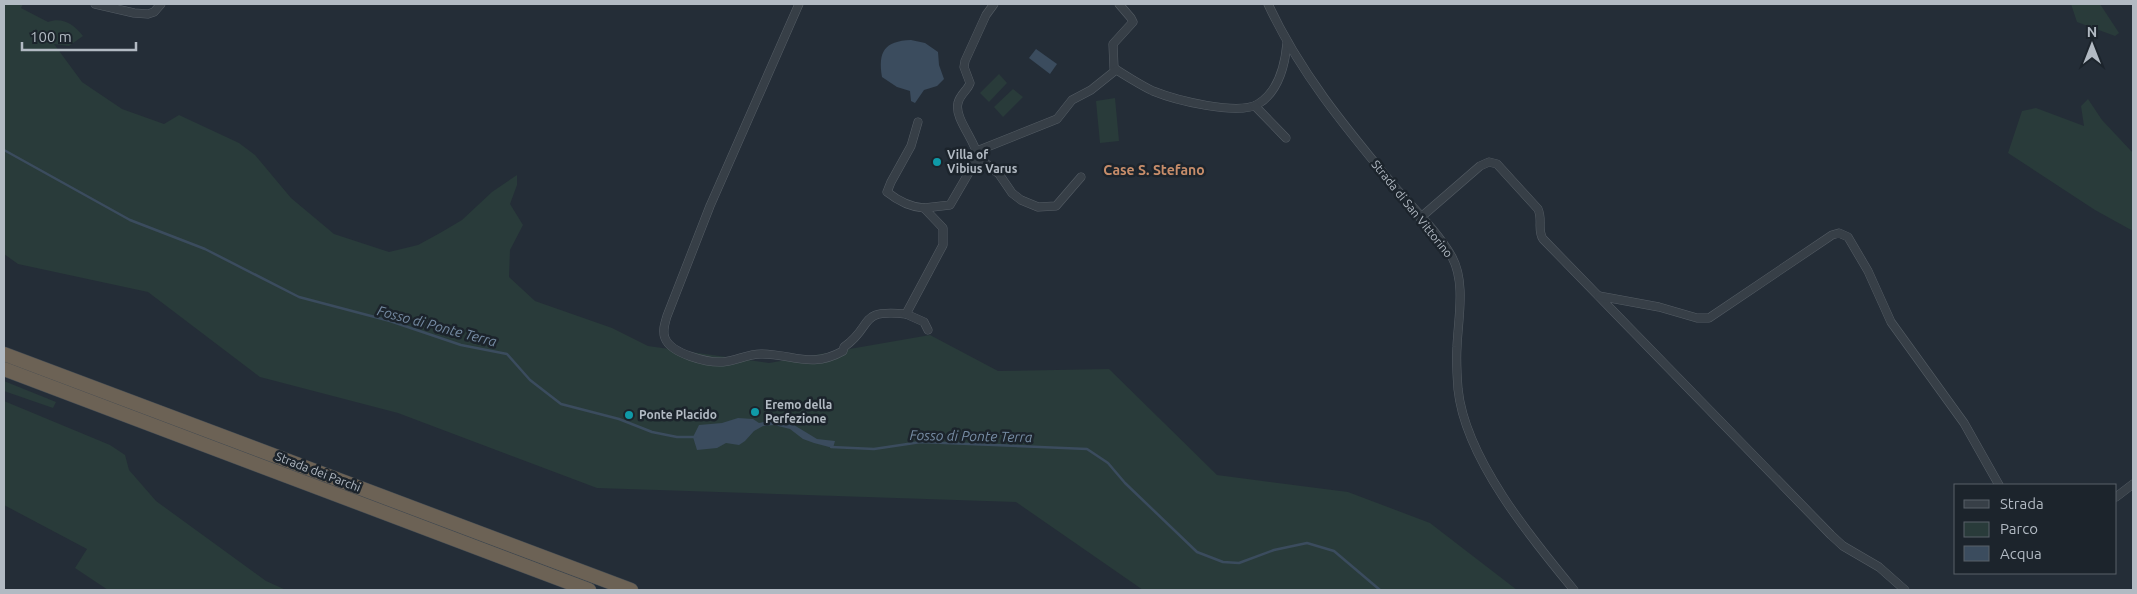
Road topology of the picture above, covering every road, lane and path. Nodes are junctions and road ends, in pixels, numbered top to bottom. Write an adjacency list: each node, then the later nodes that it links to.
1 (95, 4): 2 (street)
2 (161, 4)
3 (799, 4): 17 (street)
4 (992, 4): 12 (street)
5 (1119, 4): 8 (street)
6 (1268, 4): 7 (street, Strada di San Vittorino)
7 (1287, 43): 9 (street); 15 (street, Strada di San Vittorino)
8 (1116, 70): 9 (street); 12 (street)
9 (1255, 106): 11 (street)
10 (918, 122): 14 (street)
11 (1286, 138)
12 (977, 154): 13 (street); 14 (street)
13 (1081, 177)
14 (924, 208): 17 (street)
15 (1420, 218): 16 (street); 26 (street, Strada di San Vittorino)
16 (1599, 296): 21 (street); 27 (street)
17 (906, 314): 18 (street)
18 (928, 330)
19 (4, 354): 25 (highway, Strada dei Parchi)
20 (4, 369): 24 (highway, Strada dei Parchi)
21 (1998, 484)
22 (2133, 484): 23 (street)
23 (2117, 496)
24 (589, 590)
25 (631, 590)
26 (1574, 590)
27 (1905, 590)

